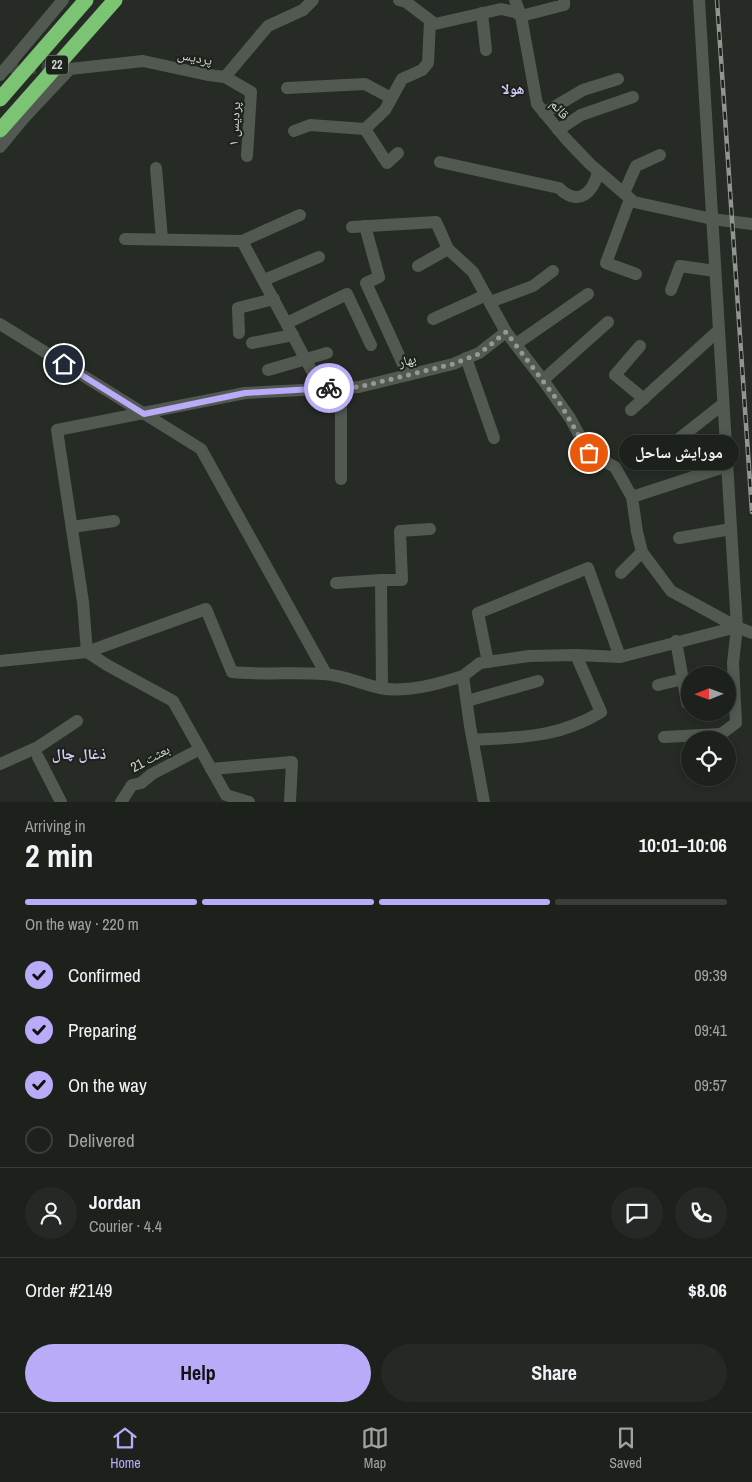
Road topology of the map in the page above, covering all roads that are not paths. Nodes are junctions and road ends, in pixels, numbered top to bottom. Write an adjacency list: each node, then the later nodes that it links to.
1 (63, 0): 14 (street)
2 (86, 0): 12 (highway, 22)
3 (115, 0): 24 (highway, 22)
4 (313, 0): 16 (street, پرديس)
5 (399, 0): 11 (street)
6 (515, 0): 10 (street, قائم)
7 (564, 0): 10 (street)
8 (698, 0): 36 (street)
9 (482, 13): 10 (street); 11 (street); 13 (street)
10 (521, 16): 22 (street, قائم)
11 (430, 21): 20 (street)
12 (65, 25): 14 (street); 21 (highway, 22)
13 (486, 50)
14 (20, 51): 15 (street)
15 (3, 71)
16 (225, 77): 27 (street, پرديس); 30 (street, پرديس ۱)
17 (618, 79): 22 (street)
18 (287, 88): 20 (street)
19 (633, 97): 25 (street)
20 (392, 98): 23 (street)
21 (0, 99)
22 (544, 113): 25 (street, قائم)
23 (365, 129): 26 (street); 28 (street)
24 (0, 130)
25 (558, 130): 33 (street, قائم)
26 (294, 131)
27 (0, 147)
28 (398, 153)
29 (660, 155): 34 (street)
30 (247, 156)
31 (440, 162): 33 (street)
32 (156, 168): 39 (street)
33 (598, 172): 34 (street, قائم)
34 (627, 196): 36 (street, قائم); 46 (street)
35 (300, 215): 40 (street)
36 (712, 219): 37 (street, قائم); 45 (street)
37 (752, 224)
38 (125, 238): 39 (street)
39 (162, 239): 40 (street)
40 (242, 241): 47 (street)
41 (448, 249): 43 (street); 50 (street); 67 (street)
42 (319, 256): 47 (street)
43 (418, 266)
44 (553, 271): 50 (street)
45 (715, 271): 48 (street); 56 (street)
46 (636, 274)
47 (264, 280): 51 (street)
48 (672, 290)
49 (588, 294): 60 (street)
50 (488, 298): 52 (street); 57 (street)
51 (274, 299): 55 (street); 58 (street)
52 (433, 319)
53 (608, 322): 68 (street)
54 (0, 324): 74 (street)
55 (290, 329): 59 (street); 61 (street); 64 (street)
56 (719, 330): 71 (street); 72 (street)
57 (506, 332): 60 (street); 65 (street, بهار)
58 (239, 333)
59 (252, 343)
60 (516, 344): 68 (street)
61 (371, 345)
62 (640, 346): 71 (street)
63 (328, 353): 64 (street)
64 (306, 358): 66 (street); 69 (street)
65 (466, 358): 67 (street, بهار); 75 (street)
66 (268, 370)
67 (408, 375): 70 (street, بهار)
68 (543, 380): 79 (street)
69 (321, 388): 70 (street, بهار); 74 (street, بهار)
70 (341, 388): 78 (street)
71 (644, 399): 73 (street)
72 (724, 404): 76 (street); 77 (street)
73 (632, 410)
74 (144, 414): 81 (street, بهار); 98 (street)
75 (494, 438)
76 (671, 446)
77 (727, 466): 79 (street); 83 (street)
78 (341, 479)
79 (632, 497): 85 (street)
80 (114, 521): 81 (street)
81 (72, 527): 92 (street)
82 (430, 529): 87 (street)
83 (731, 530): 84 (street); 89 (street)
84 (680, 538)
85 (642, 552): 86 (street); 89 (street)
86 (621, 573)
87 (381, 580): 88 (street); 103 (street)
88 (336, 583)
89 (737, 627): 90 (street); 91 (street); 106 (street)
90 (752, 633)
91 (676, 641): 94 (street); 97 (street)
92 (87, 652): 95 (street); 98 (street); 108 (street)
93 (576, 655): 94 (street); 96 (street); 107 (street)
94 (620, 657): 96 (street)
95 (0, 661)
96 (488, 662): 99 (street)
97 (681, 668)
98 (326, 674): 103 (street)
99 (463, 676): 103 (street); 104 (street)
100 (681, 679): 102 (street)
101 (538, 681): 104 (street)
102 (658, 685)
103 (382, 688)
104 (467, 702): 107 (street)
105 (77, 722): 110 (street)
106 (664, 737)
107 (473, 740): 116 (street)
108 (200, 749): 111 (street); 114 (street, بعثت 21)
109 (38, 757): 113 (street)
110 (0, 764)
111 (211, 769): 112 (street); 115 (street)
112 (243, 801)
113 (61, 802)
114 (121, 802)
115 (290, 802)
116 (484, 802)

